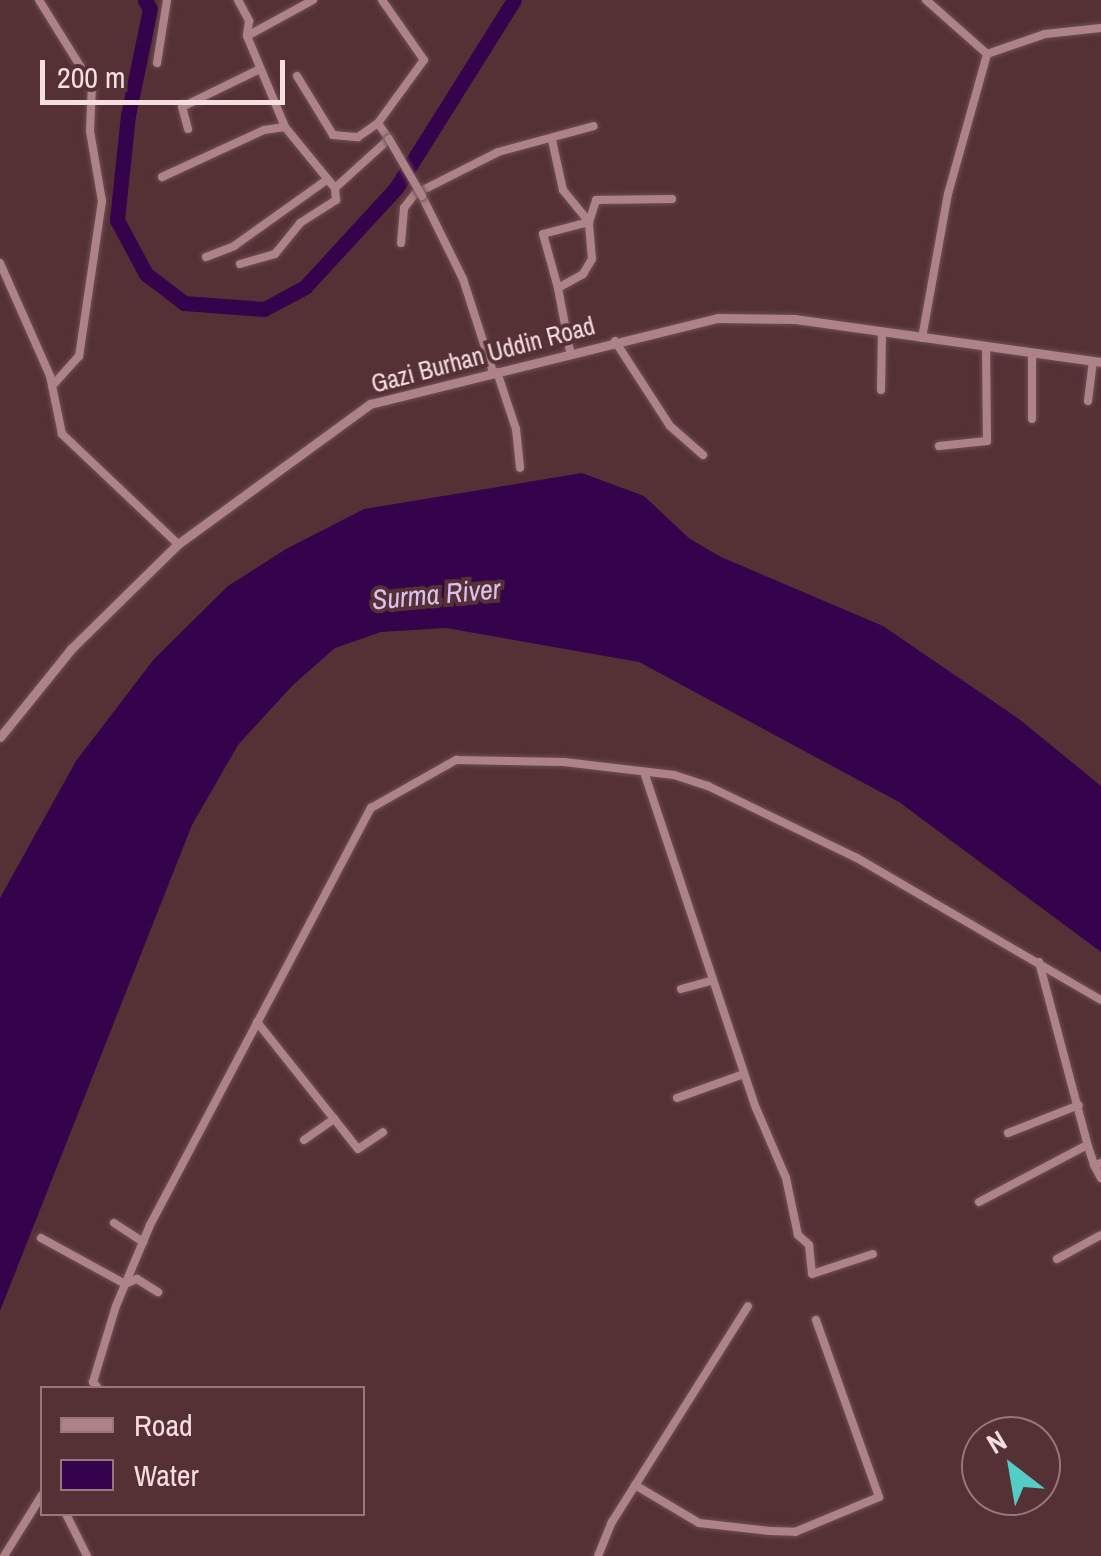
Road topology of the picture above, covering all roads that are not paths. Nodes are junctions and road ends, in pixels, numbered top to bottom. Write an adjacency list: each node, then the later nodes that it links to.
1 (39, 0): 37 (street)
2 (167, 0): 10 (street)
3 (238, 0): 8 (street)
4 (313, 0): 8 (street)
5 (382, 0): 13 (street)
6 (926, 0): 9 (street)
7 (1101, 28): 9 (street)
8 (247, 36): 11 (street)
9 (987, 54): 30 (street)
10 (157, 63)
11 (260, 68): 14 (street); 16 (street)
12 (296, 76): 13 (street)
13 (378, 123): 17 (street)
14 (286, 126): 19 (street); 20 (street)
15 (594, 126): 18 (street)
16 (188, 129)
17 (389, 139): 21 (street); 36 (street, bridge)
18 (552, 140): 23 (street); 24 (street)
19 (162, 177)
20 (328, 179): 21 (street); 25 (street)
21 (335, 188): 27 (street)
22 (672, 200): 23 (street)
23 (588, 222): 28 (street); 28 (street)
24 (400, 243)
25 (206, 256)
26 (0, 263): 37 (street)
27 (240, 264)
28 (558, 288): 33 (street)
29 (882, 332): 30 (street, Gazi Burhan Uddin Road); 31 (street, Gazi Burhan Uddin Road); 38 (street)
30 (922, 338): 32 (street, Gazi Burhan Uddin Road)
31 (615, 340): 33 (street, Gazi Burhan Uddin Road); 42 (street)
32 (986, 347): 34 (street, Gazi Burhan Uddin Road); 41 (street)
33 (570, 351): 36 (street, Gazi Burhan Uddin Road)
34 (1032, 353): 35 (street, Gazi Burhan Uddin Road); 40 (street)
35 (1097, 362): 39 (street)
36 (493, 369): 43 (street); 44 (street, Gazi Burhan Uddin Road)
37 (52, 386): 44 (street)
38 (880, 390)
39 (1088, 401)
40 (1032, 419)
41 (939, 446)
42 (702, 456)
43 (520, 468)
44 (178, 544): 45 (street, Gazi Burhan Uddin Road)
45 (0, 737)
46 (644, 772): 47 (street); 48 (street); 51 (street)
47 (1038, 962): 50 (street); 54 (street)
48 (711, 980): 49 (street); 52 (street)
49 (680, 989)
50 (1101, 1000)
51 (258, 1022): 55 (street); 66 (street)
52 (744, 1074): 53 (street); 67 (street)
53 (677, 1098)
54 (1079, 1105): 57 (street); 59 (street)
55 (334, 1119): 56 (street); 58 (street)
56 (383, 1132)
57 (1008, 1133)
58 (304, 1140)
59 (1087, 1145): 60 (street); 62 (street)
60 (1098, 1164): 61 (street)
61 (1101, 1178)
62 (978, 1202)
63 (114, 1224): 66 (street)
64 (1101, 1235): 68 (street)
65 (41, 1238): 69 (street)
66 (142, 1242): 69 (street)
67 (873, 1254)
68 (1057, 1259)
69 (125, 1284): 70 (street); 73 (street)
70 (158, 1292)
71 (748, 1306): 74 (street)
72 (816, 1320): 74 (street)
73 (96, 1386)
74 (635, 1485): 79 (street)
75 (40, 1498): 77 (street)
76 (67, 1516): 78 (street)
77 (4, 1556)
78 (87, 1556)
79 (598, 1556)

